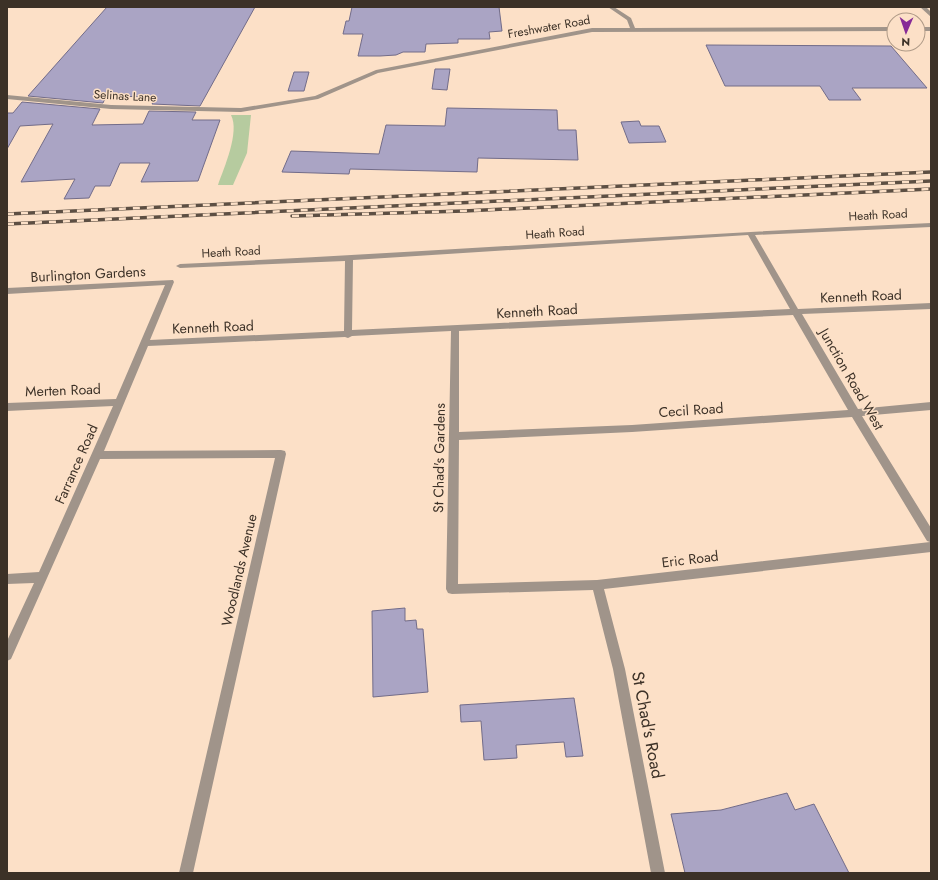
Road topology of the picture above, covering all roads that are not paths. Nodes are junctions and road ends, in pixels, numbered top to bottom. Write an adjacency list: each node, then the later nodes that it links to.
1 (611, 7): 5 (street)
2 (923, 7): 3 (street)
3 (931, 15)
4 (886, 29): 5 (street, Freshwater Road)
5 (633, 30): 7 (street, Freshwater Road)
6 (7, 97): 7 (street, Selinas Lane)
7 (241, 110)
8 (931, 224): 9 (street, Heath Road)
9 (750, 233): 10 (street, Heath Road); 15 (street, Junction Road West)
10 (349, 258): 11 (street, Heath Road); 17 (street)
11 (180, 266)
12 (170, 282): 13 (street, Burlington Gardens); 18 (street, Farrance Road)
13 (7, 291)
14 (931, 306): 15 (street, Kenneth Road)
15 (796, 311): 16 (street, Kenneth Road); 22 (street, Junction Road West)
16 (455, 328): 17 (street, Kenneth Road); 23 (street, St Chad's Gardens)
17 (348, 335): 18 (street, Kenneth Road)
18 (144, 343): 19 (street, Farrance Road)
19 (120, 402): 20 (street, Merten Road); 24 (street, Farrance Road)
20 (7, 406)
21 (931, 406): 22 (street, Cecil Road)
22 (855, 413): 23 (street, Cecil Road); 25 (street, Junction Road West)
23 (453, 436): 30 (street, St Chad's Gardens)
24 (97, 455): 27 (street, Farrance Road); 32 (street, Woodlands Avenue)
25 (931, 538)
26 (931, 547): 29 (street, Eric Road)
27 (42, 578): 28 (street); 31 (street, Farrance Road)
28 (7, 579)
29 (597, 585): 30 (street, Eric Road); 33 (street, St Chad's Road)
30 (452, 588)
31 (7, 655)
32 (186, 873)
33 (658, 873)

